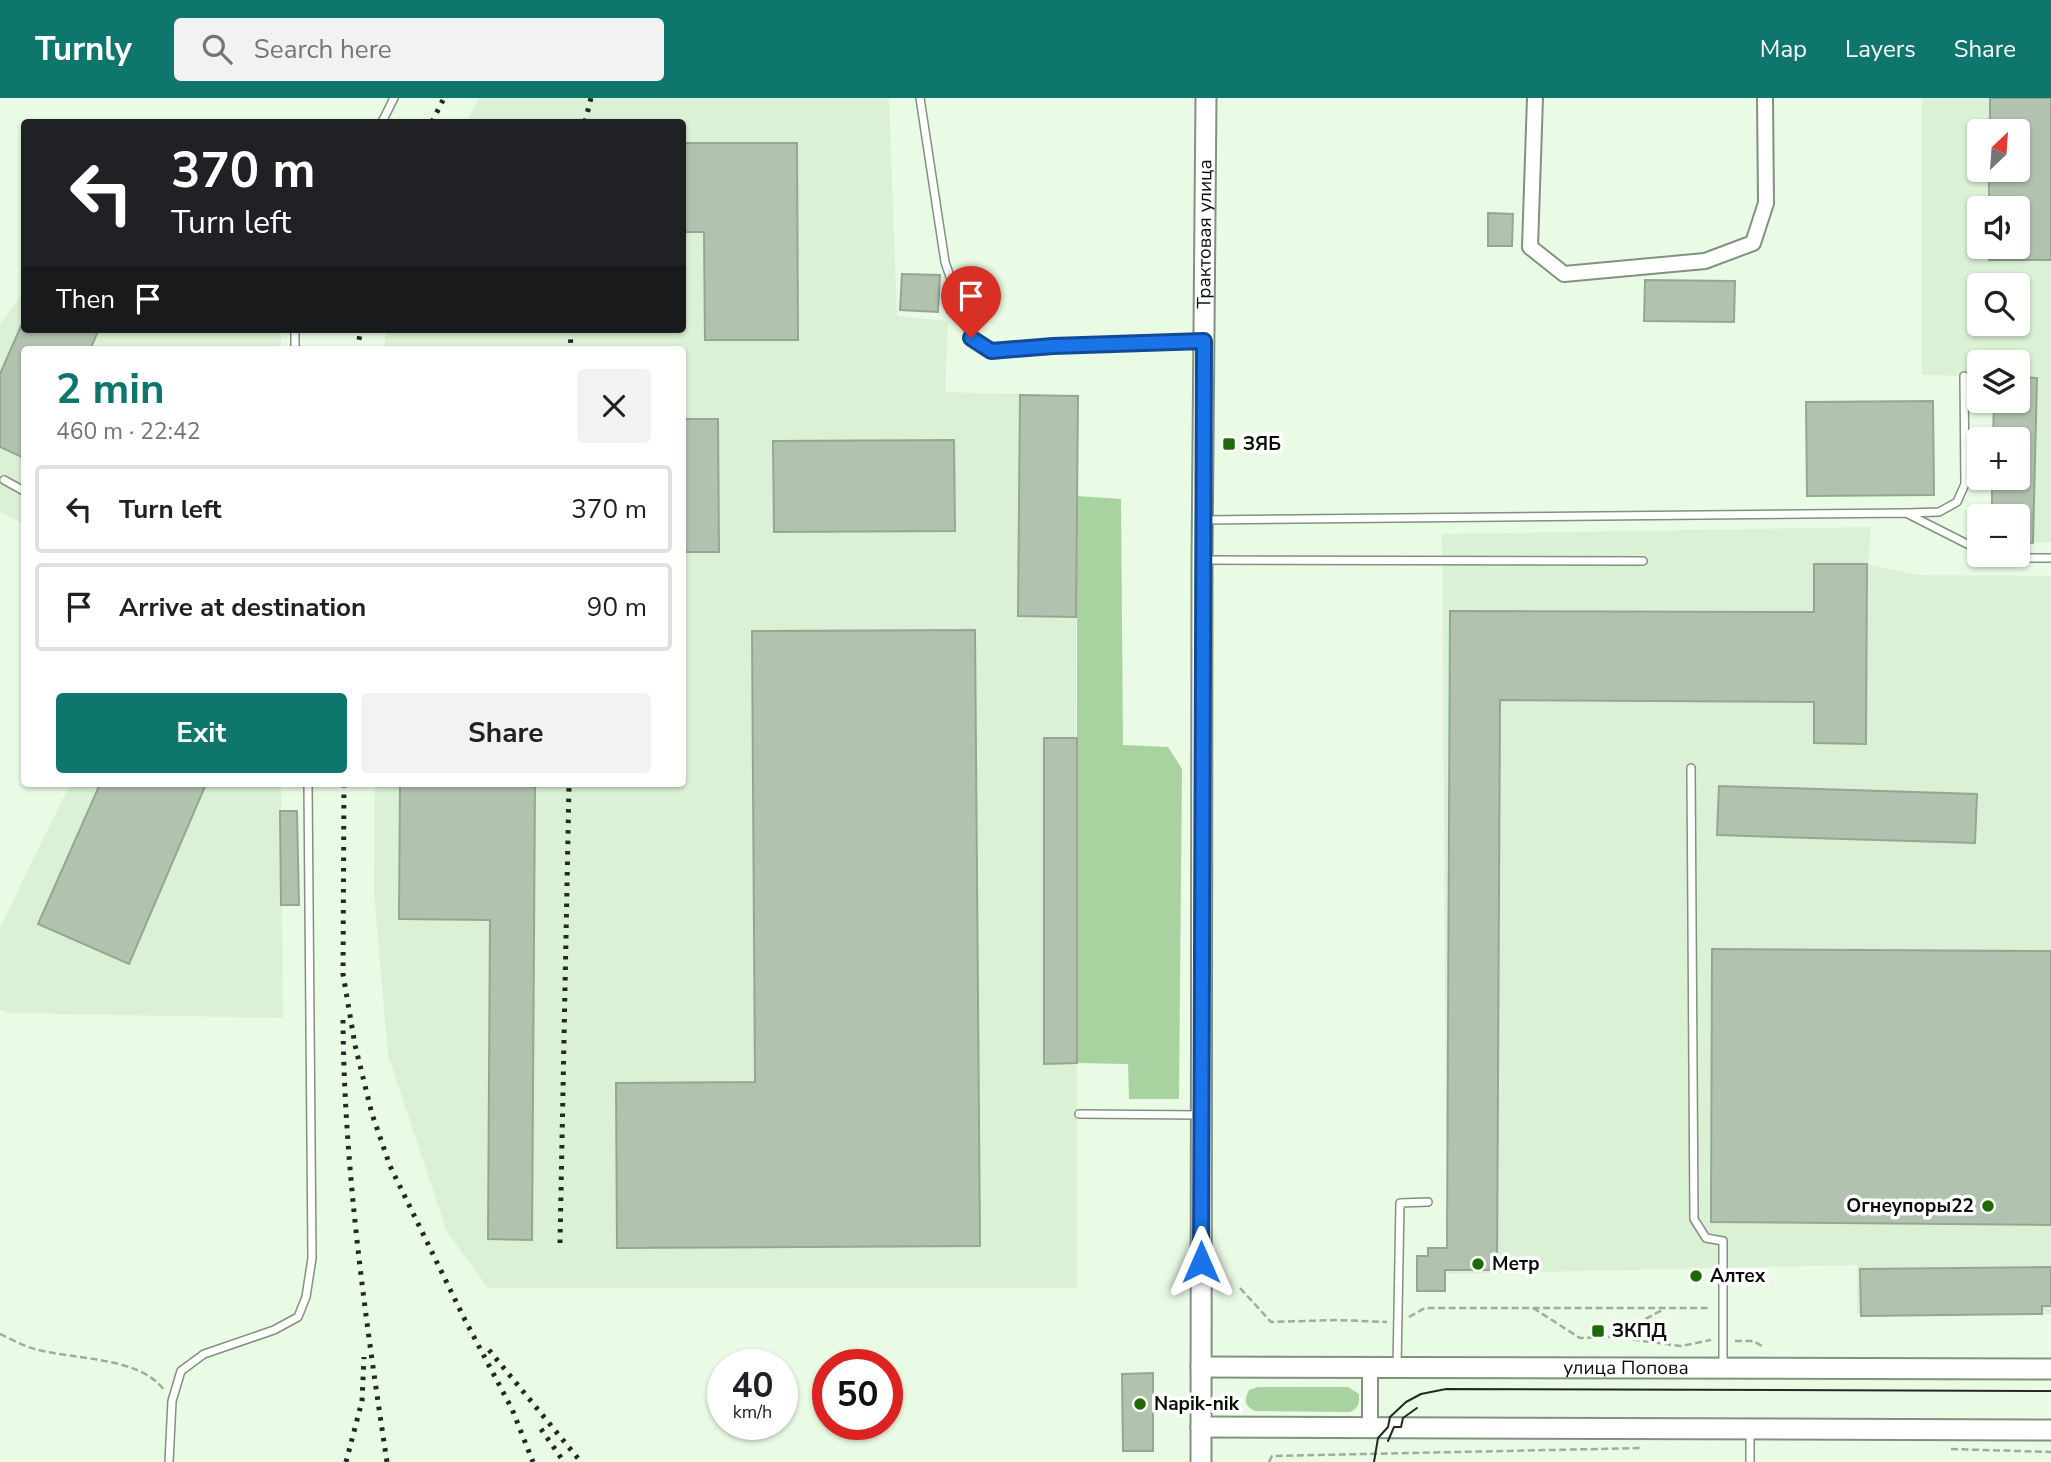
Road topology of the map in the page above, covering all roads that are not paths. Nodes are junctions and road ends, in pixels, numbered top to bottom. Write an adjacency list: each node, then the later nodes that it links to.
1 (394, 98): 6 (lane)
2 (920, 98): 7 (lane)
3 (1206, 98): 7 (main road, Трактовая улица)
4 (1535, 98): 5 (street)
5 (1765, 98)
6 (384, 119)
7 (1204, 341): 12 (main road, Трактовая улица)
8 (1964, 376): 11 (lane)
9 (4, 480): 10 (lane)
10 (21, 489)
11 (1906, 513): 12 (lane); 13 (lane)
12 (1203, 520): 16 (main road, Трактовая улица)
13 (1967, 544)
14 (2030, 558): 15 (lane)
15 (2051, 558)
16 (1202, 560): 17 (lane); 21 (main road, Трактовая улица)
17 (1643, 561)
18 (1691, 768): 26 (lane)
19 (308, 787): 32 (lane)
20 (1079, 1114): 21 (lane)
21 (1202, 1115): 23 (main road, Трактовая улица)
22 (1428, 1202): 25 (lane)
23 (1201, 1367): 24 (main road, улица Попова); 28 (main road, Трактовая улица)
24 (1370, 1367): 25 (main road, улица Попова); 29 (street)
25 (1397, 1367): 26 (main road, улица Попова)
26 (1723, 1368): 27 (main road, улица Попова)
27 (2051, 1369)
28 (1201, 1427): 29 (main road); 33 (main road, Трактовая улица)
29 (1370, 1427): 30 (main road)
30 (1749, 1429): 31 (main road); 34 (lane)
31 (2051, 1430)
32 (169, 1462)
33 (1201, 1462)
34 (1750, 1462)

